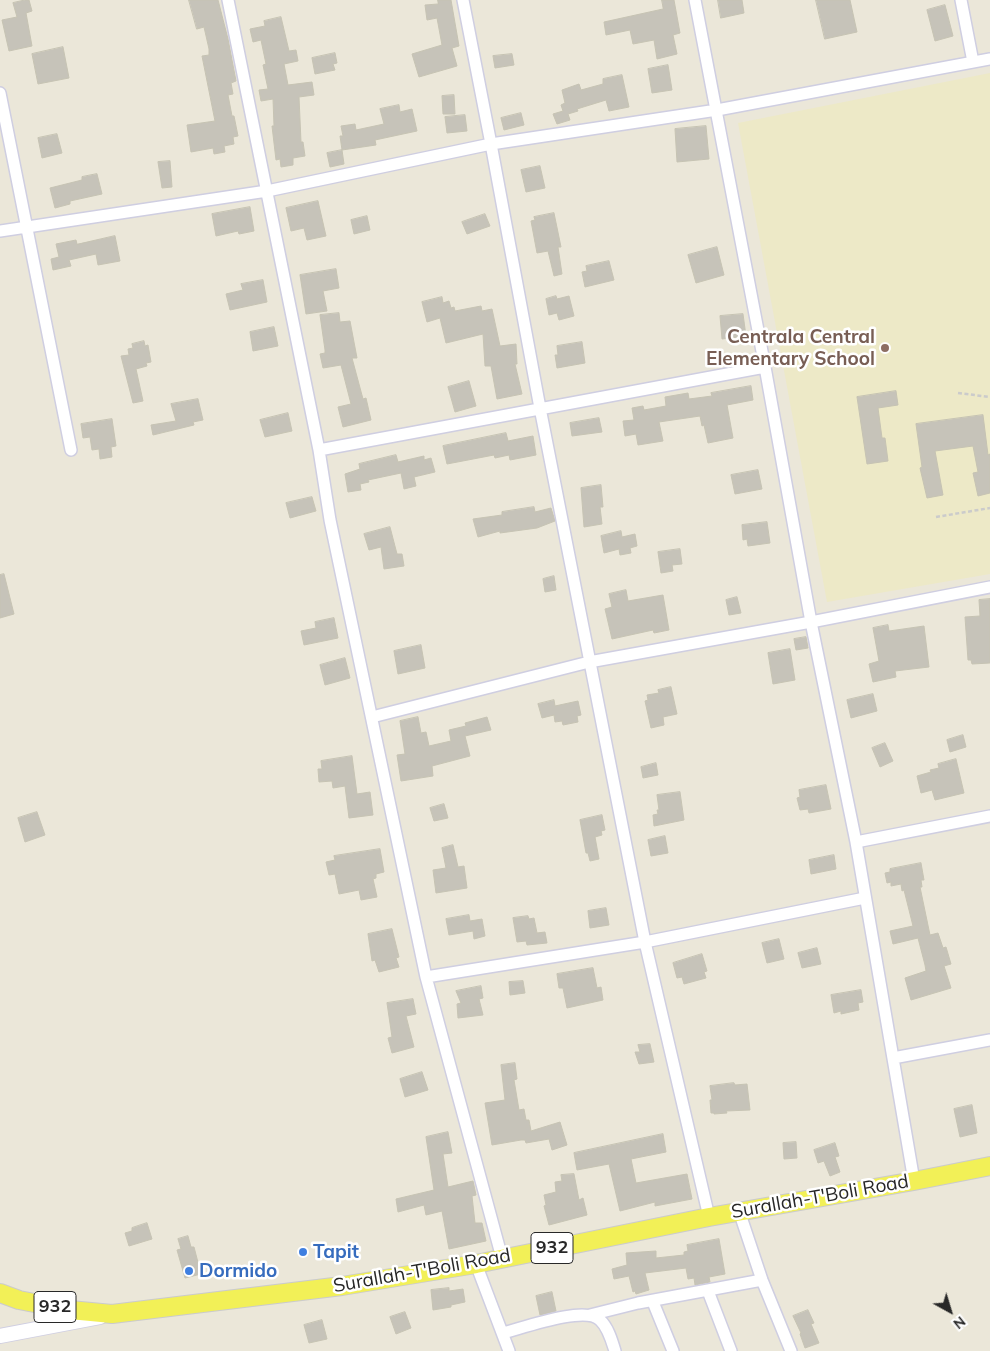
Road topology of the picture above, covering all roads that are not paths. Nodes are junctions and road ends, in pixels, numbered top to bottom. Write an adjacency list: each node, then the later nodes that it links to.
1 (228, 0): 10 (street)
2 (462, 0): 9 (street)
3 (695, 0): 8 (street)
4 (961, 0): 6 (street)
5 (990, 59): 6 (street)
6 (973, 62): 8 (street)
7 (0, 93): 11 (street)
8 (717, 110): 9 (street); 13 (street)
9 (492, 144): 10 (street); 14 (street)
10 (267, 191): 11 (street); 16 (street)
11 (27, 226): 12 (street); 15 (street)
12 (0, 231)
13 (765, 367): 14 (street); 18 (street)
14 (540, 408): 16 (street); 19 (street)
15 (71, 450)
16 (319, 450): 20 (street)
17 (990, 587): 18 (street)
18 (811, 622): 19 (street); 22 (street)
19 (589, 662): 20 (street); 24 (street)
20 (372, 717): 25 (street)
21 (990, 816): 22 (street)
22 (856, 842): 23 (street)
23 (865, 898): 24 (street); 27 (street)
24 (645, 942): 25 (street); 31 (street)
25 (426, 977): 32 (street)
26 (990, 1040): 27 (street)
27 (893, 1058): 29 (street)
28 (990, 1166): 29 (main road, Surallah-T'Boli Road / 932)
29 (914, 1181): 30 (main road, Surallah-T'Boli Road / 932)
30 (739, 1211): 31 (main road, Surallah-T'Boli Road / 932); 34 (street)
31 (710, 1217): 32 (main road, Surallah-T'Boli Road / 932)
32 (502, 1258): 33 (main road, Surallah-T'Boli Road / 932)
33 (476, 1264): 38 (main road, Surallah-T'Boli Road / 932); 40 (street)
34 (762, 1280): 35 (street); 46 (street)
35 (708, 1291): 37 (street); 45 (street)
36 (0, 1293): 38 (main road, Surallah-T'Boli Road / 932)
37 (653, 1302): 39 (street); 44 (street)
38 (112, 1314): 41 (street)
39 (590, 1315): 40 (street); 43 (street)
40 (503, 1333): 42 (street)
41 (0, 1336)
42 (509, 1351)
43 (616, 1351)
44 (673, 1351)
45 (731, 1351)
46 (791, 1351)

